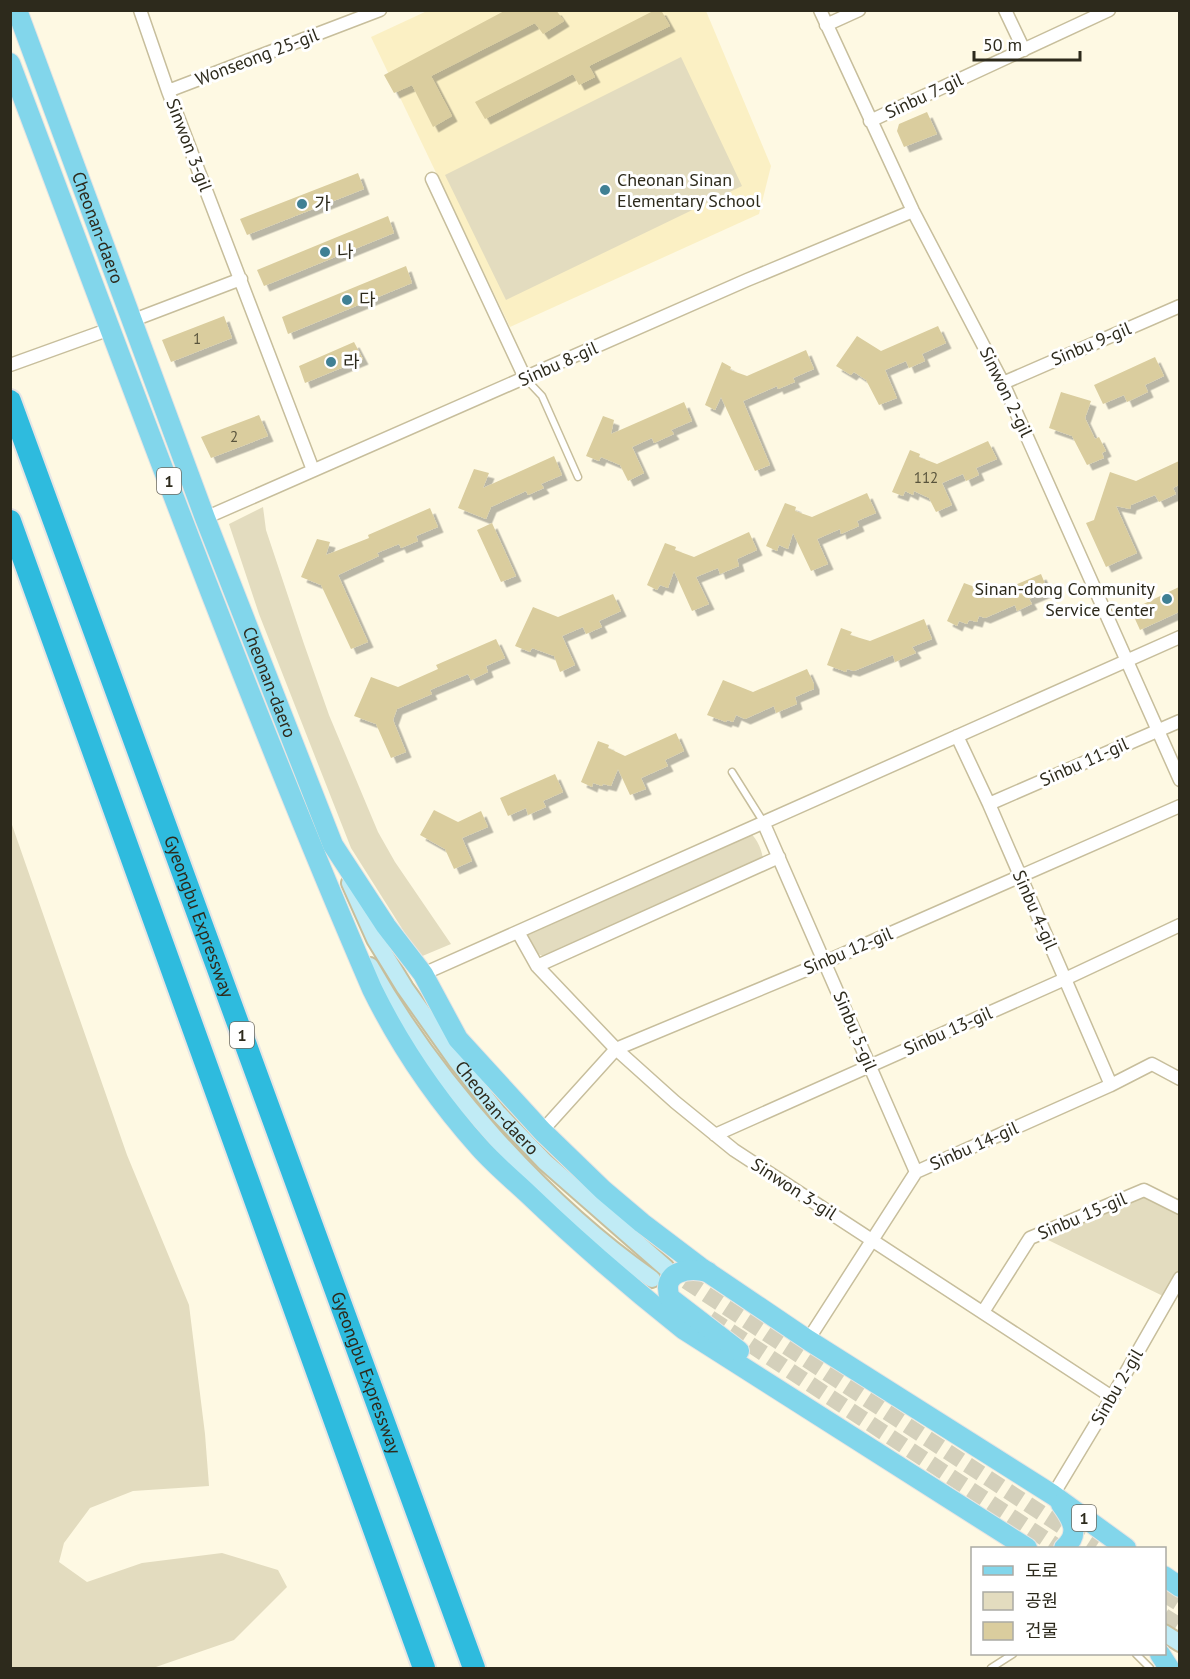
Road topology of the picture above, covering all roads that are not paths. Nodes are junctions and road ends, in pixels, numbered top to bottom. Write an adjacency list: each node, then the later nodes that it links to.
1 (17, 10): 17 (main road, Cheonan-daero)
2 (140, 10): 11 (street, Sinwon 3-gil)
3 (380, 10): 11 (street, Wonseong 25-gil)
4 (820, 10): 8 (street, Sinwon 2-gil)
5 (859, 10): 8 (street)
6 (1005, 10): 9 (street)
7 (1109, 10): 9 (street, Sinbu 7-gil)
8 (826, 25): 12 (street, Sinwon 2-gil)
9 (1024, 50): 12 (street, Sinbu 7-gil)
10 (10, 63): 18 (main road, Cheonan-daero / 1)
11 (168, 91): 15 (street, Sinwon 3-gil)
12 (870, 121): 14 (street, Sinwon 2-gil)
13 (432, 179): 20 (street)
14 (913, 211): 20 (street, Sinbu 8-gil); 21 (street, Sinwon 2-gil)
15 (241, 279): 17 (street); 23 (street, Sinwon 3-gil)
16 (1178, 312): 21 (street, Sinbu 9-gil)
17 (131, 321): 25 (main road, Cheonan-daero / 1)
18 (110, 329): 19 (street); 40 (main road, Cheonan-daero / 1)
19 (10, 365)
20 (525, 378): 23 (street, Sinbu 8-gil); 24 (lane)
21 (1003, 383): 28 (street, Sinwon 2-gil)
22 (10, 401): 76 (highway, Gyeongbu Expressway / 1)
23 (313, 470): 25 (street, Sinbu 8-gil)
24 (578, 477)
25 (205, 518): 37 (main road, Cheonan-daero / 1)
26 (10, 521): 75 (highway)
27 (1179, 637): 28 (street)
28 (1127, 659): 30 (street, Sinwon 2-gil); 31 (street)
29 (1179, 721): 30 (street, Sinbu 11-gil)
30 (1158, 730): 33 (street, Sinwon 2-gil); 34 (street, Sinbu 11-gil)
31 (957, 736): 34 (street, Sinbu 4-gil); 36 (street)
32 (732, 772): 36 (lane)
33 (1179, 780)
34 (989, 804): 39 (street, Sinbu 4-gil)
35 (1179, 806): 39 (street, Sinbu 12-gil)
36 (764, 824): 38 (street, Sinbu 5-gil); 42 (street)
37 (333, 845): 45 (main road, 1); 56 (main road, Cheonan-daero)
38 (779, 857): 43 (street, Sinbu 5-gil); 44 (street)
39 (1020, 877): 43 (street, Sinbu 12-gil); 46 (street, Sinbu 4-gil)
40 (332, 897): 59 (main road, Cheonan-daero); 63 (main road, 1)
41 (1179, 925): 46 (street, Sinbu 13-gil)
42 (518, 932): 44 (street, Sinwon 3-gil); 45 (street)
43 (825, 962): 47 (street, Sinbu 12-gil); 48 (street, Sinbu 5-gil)
44 (537, 966): 47 (street, Sinwon 3-gil)
45 (423, 974): 51 (main road, 1)
46 (1065, 979): 48 (street, Sinbu 13-gil); 50 (street, Sinbu 4-gil)
47 (616, 1049): 51 (street, Sinbu 12-gil); 52 (street, Sinwon 3-gil)
48 (870, 1067): 52 (street, Sinbu 13-gil); 53 (street, Sinbu 5-gil)
49 (1179, 1079): 50 (street, Sinbu 14-gil)
50 (1111, 1085): 53 (street, Sinbu 14-gil)
51 (542, 1131): 57 (main road, 1)
52 (715, 1134): 55 (street, Sinwon 3-gil)
53 (916, 1172): 55 (street, Sinbu 14-gil)
54 (1179, 1208): 60 (street, Sinbu 15-gil)
55 (873, 1239): 60 (street, Sinwon 3-gil); 61 (street, Sinbu 14-gil)
56 (666, 1268)
57 (708, 1272): 61 (main road, 1); 63 (main road)
58 (1179, 1278): 62 (street, Sinbu 2-gil)
59 (652, 1279)
60 (983, 1312): 62 (street, Sinwon 3-gil)
61 (808, 1340): 64 (main road, 1)
62 (1112, 1397): 64 (street, Sinbu 2-gil)
63 (838, 1428): 65 (main road, 1)
64 (1053, 1495): 66 (main road); 67 (main road, 1)
65 (1026, 1547)
66 (1065, 1547)
67 (1125, 1547)
68 (1166, 1577): 69 (main road)
69 (1179, 1587)
70 (1166, 1634): 71 (main road)
71 (1179, 1642)
72 (1009, 1655): 77 (lane)
73 (1138, 1655): 78 (lane)
74 (1161, 1655): 79 (main road)
75 (424, 1668)
76 (474, 1668)
77 (991, 1668)
78 (1150, 1668)
79 (1169, 1668)

